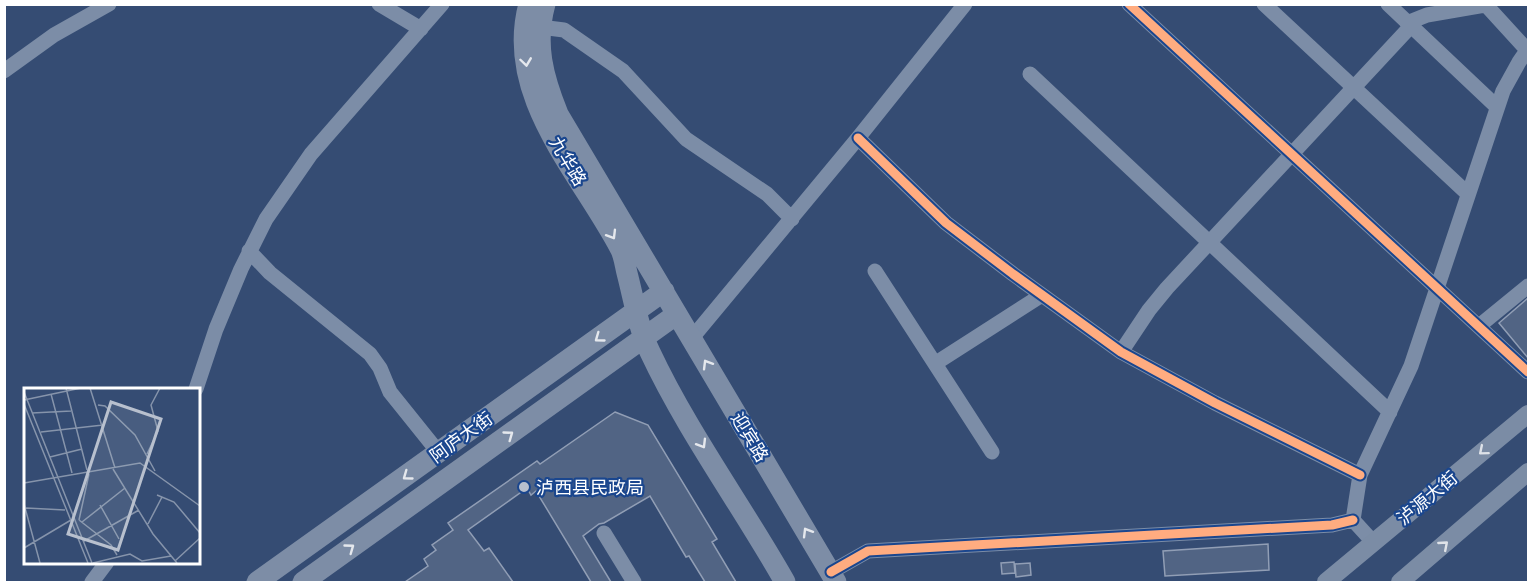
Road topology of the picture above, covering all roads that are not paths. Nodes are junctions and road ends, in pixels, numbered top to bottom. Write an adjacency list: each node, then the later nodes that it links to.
1 (109, 4): 15 (street)
2 (379, 4): 13 (street)
3 (442, 4): 13 (street)
4 (529, 4): 30 (highway, 九华路, one-way to 30)
5 (545, 4): 12 (highway, 九华路)
6 (965, 4): 19 (street)
7 (1129, 4): 20 (street)
8 (1264, 4): 17 (street)
9 (1388, 4): 11 (street)
10 (1485, 5): 11 (street); 14 (street)
11 (1409, 25): 17 (street); 18 (street)
12 (540, 27): 22 (street); 28 (highway, 九华路)
13 (421, 29): 24 (street)
14 (1528, 50): 18 (street)
15 (4, 71)
16 (1030, 74): 23 (street)
17 (1354, 88): 20 (street); 21 (street)
18 (1497, 107): 21 (street)
19 (858, 138): 22 (street); 29 (street)
20 (1292, 153): 23 (street); 27 (street)
21 (1468, 194): 27 (street)
22 (792, 219): 34 (street)
23 (1208, 242): 35 (street); 39 (street)
24 (249, 251): 38 (street); 42 (street)
25 (875, 271): 36 (street)
26 (1528, 286): 32 (street)
27 (1437, 287): 32 (street); 39 (street)
28 (664, 291): 30 (highway, 阿庐大街); 31 (highway, 迎宾路)
29 (1042, 295): 35 (street); 36 (street)
30 (636, 311): 33 (highway); 42 (highway, 阿庐大街, one-way to 42)
31 (678, 314): 33 (highway); 34 (highway, 迎宾路)
32 (1479, 326): 37 (street)
33 (644, 338): 52 (highway, one-way to 33); 54 (highway, one-way to 54)
34 (692, 338): 49 (highway, 迎宾路, one-way to 34)
35 (1121, 351): 43 (street)
36 (936, 363): 41 (street)
37 (1528, 372)
38 (196, 388)
39 (1390, 412): 43 (street)
40 (1528, 414): 47 (main road, 泸源大街, one-way to 47)
41 (992, 452)
42 (439, 453): 50 (highway, 阿庐大街, one-way to 50)
43 (1360, 475): 45 (street)
44 (1527, 476): 56 (main road, one-way to 44)
45 (1353, 519): 47 (street); 49 (street)
46 (604, 533): 53 (street)
47 (1374, 543): 55 (main road, 泸源大街)
48 (106, 563): 51 (street)
49 (834, 578)
50 (261, 581)
51 (92, 582)
52 (303, 582)
53 (634, 582)
54 (785, 582)
55 (1326, 582)
56 (1400, 582)

